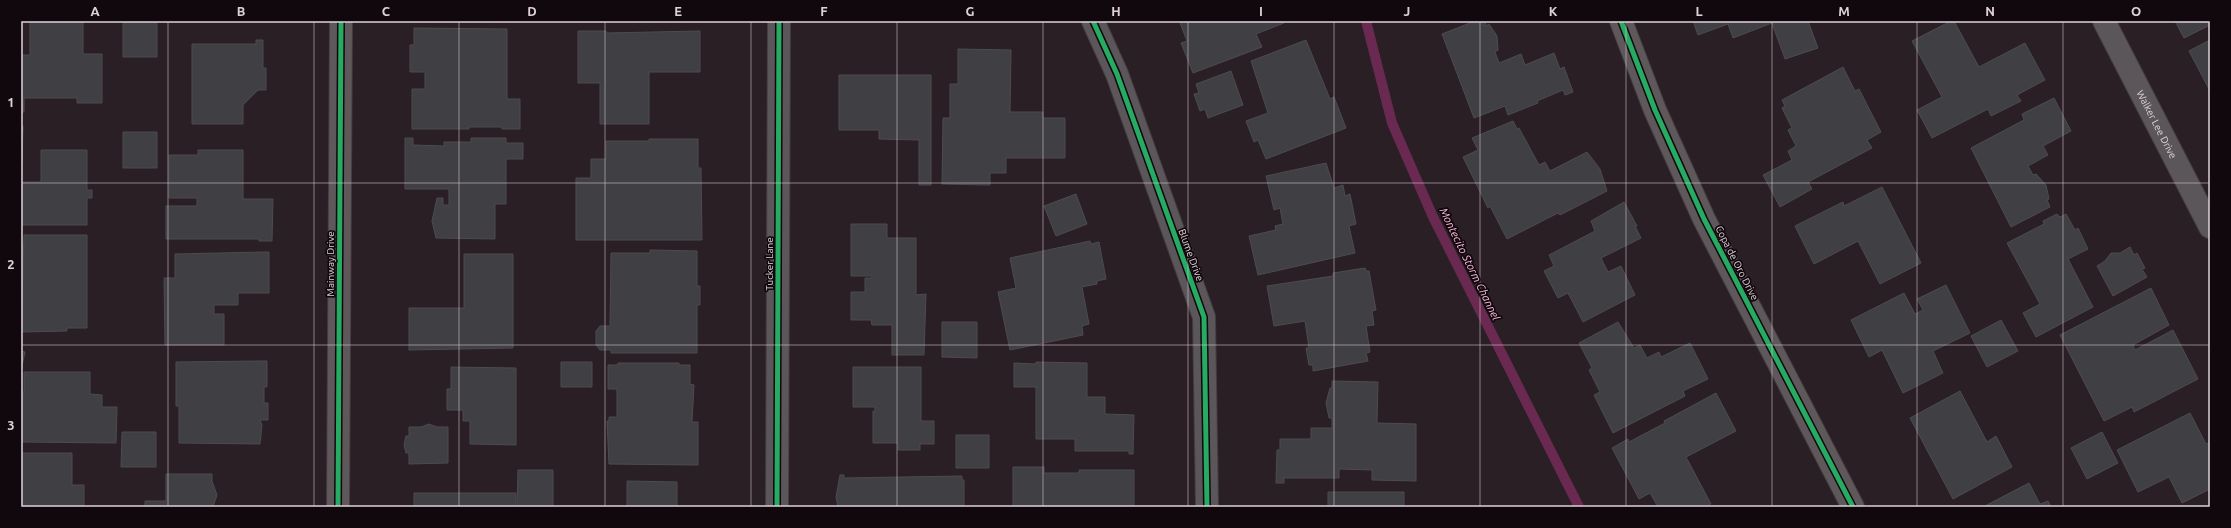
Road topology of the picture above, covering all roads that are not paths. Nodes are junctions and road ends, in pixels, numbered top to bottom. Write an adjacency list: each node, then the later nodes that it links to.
1 (341, 21): 7 (street, Mainway Drive)
2 (779, 21): 8 (street, Tucker Lane)
3 (1093, 21): 9 (street, Blume Drive)
4 (1621, 21): 10 (street, Copa de Oro Drive)
5 (2104, 21): 6 (street, Walker Lee Drive)
6 (2210, 226)
7 (338, 507)
8 (777, 507)
9 (1207, 507)
10 (1853, 507)

